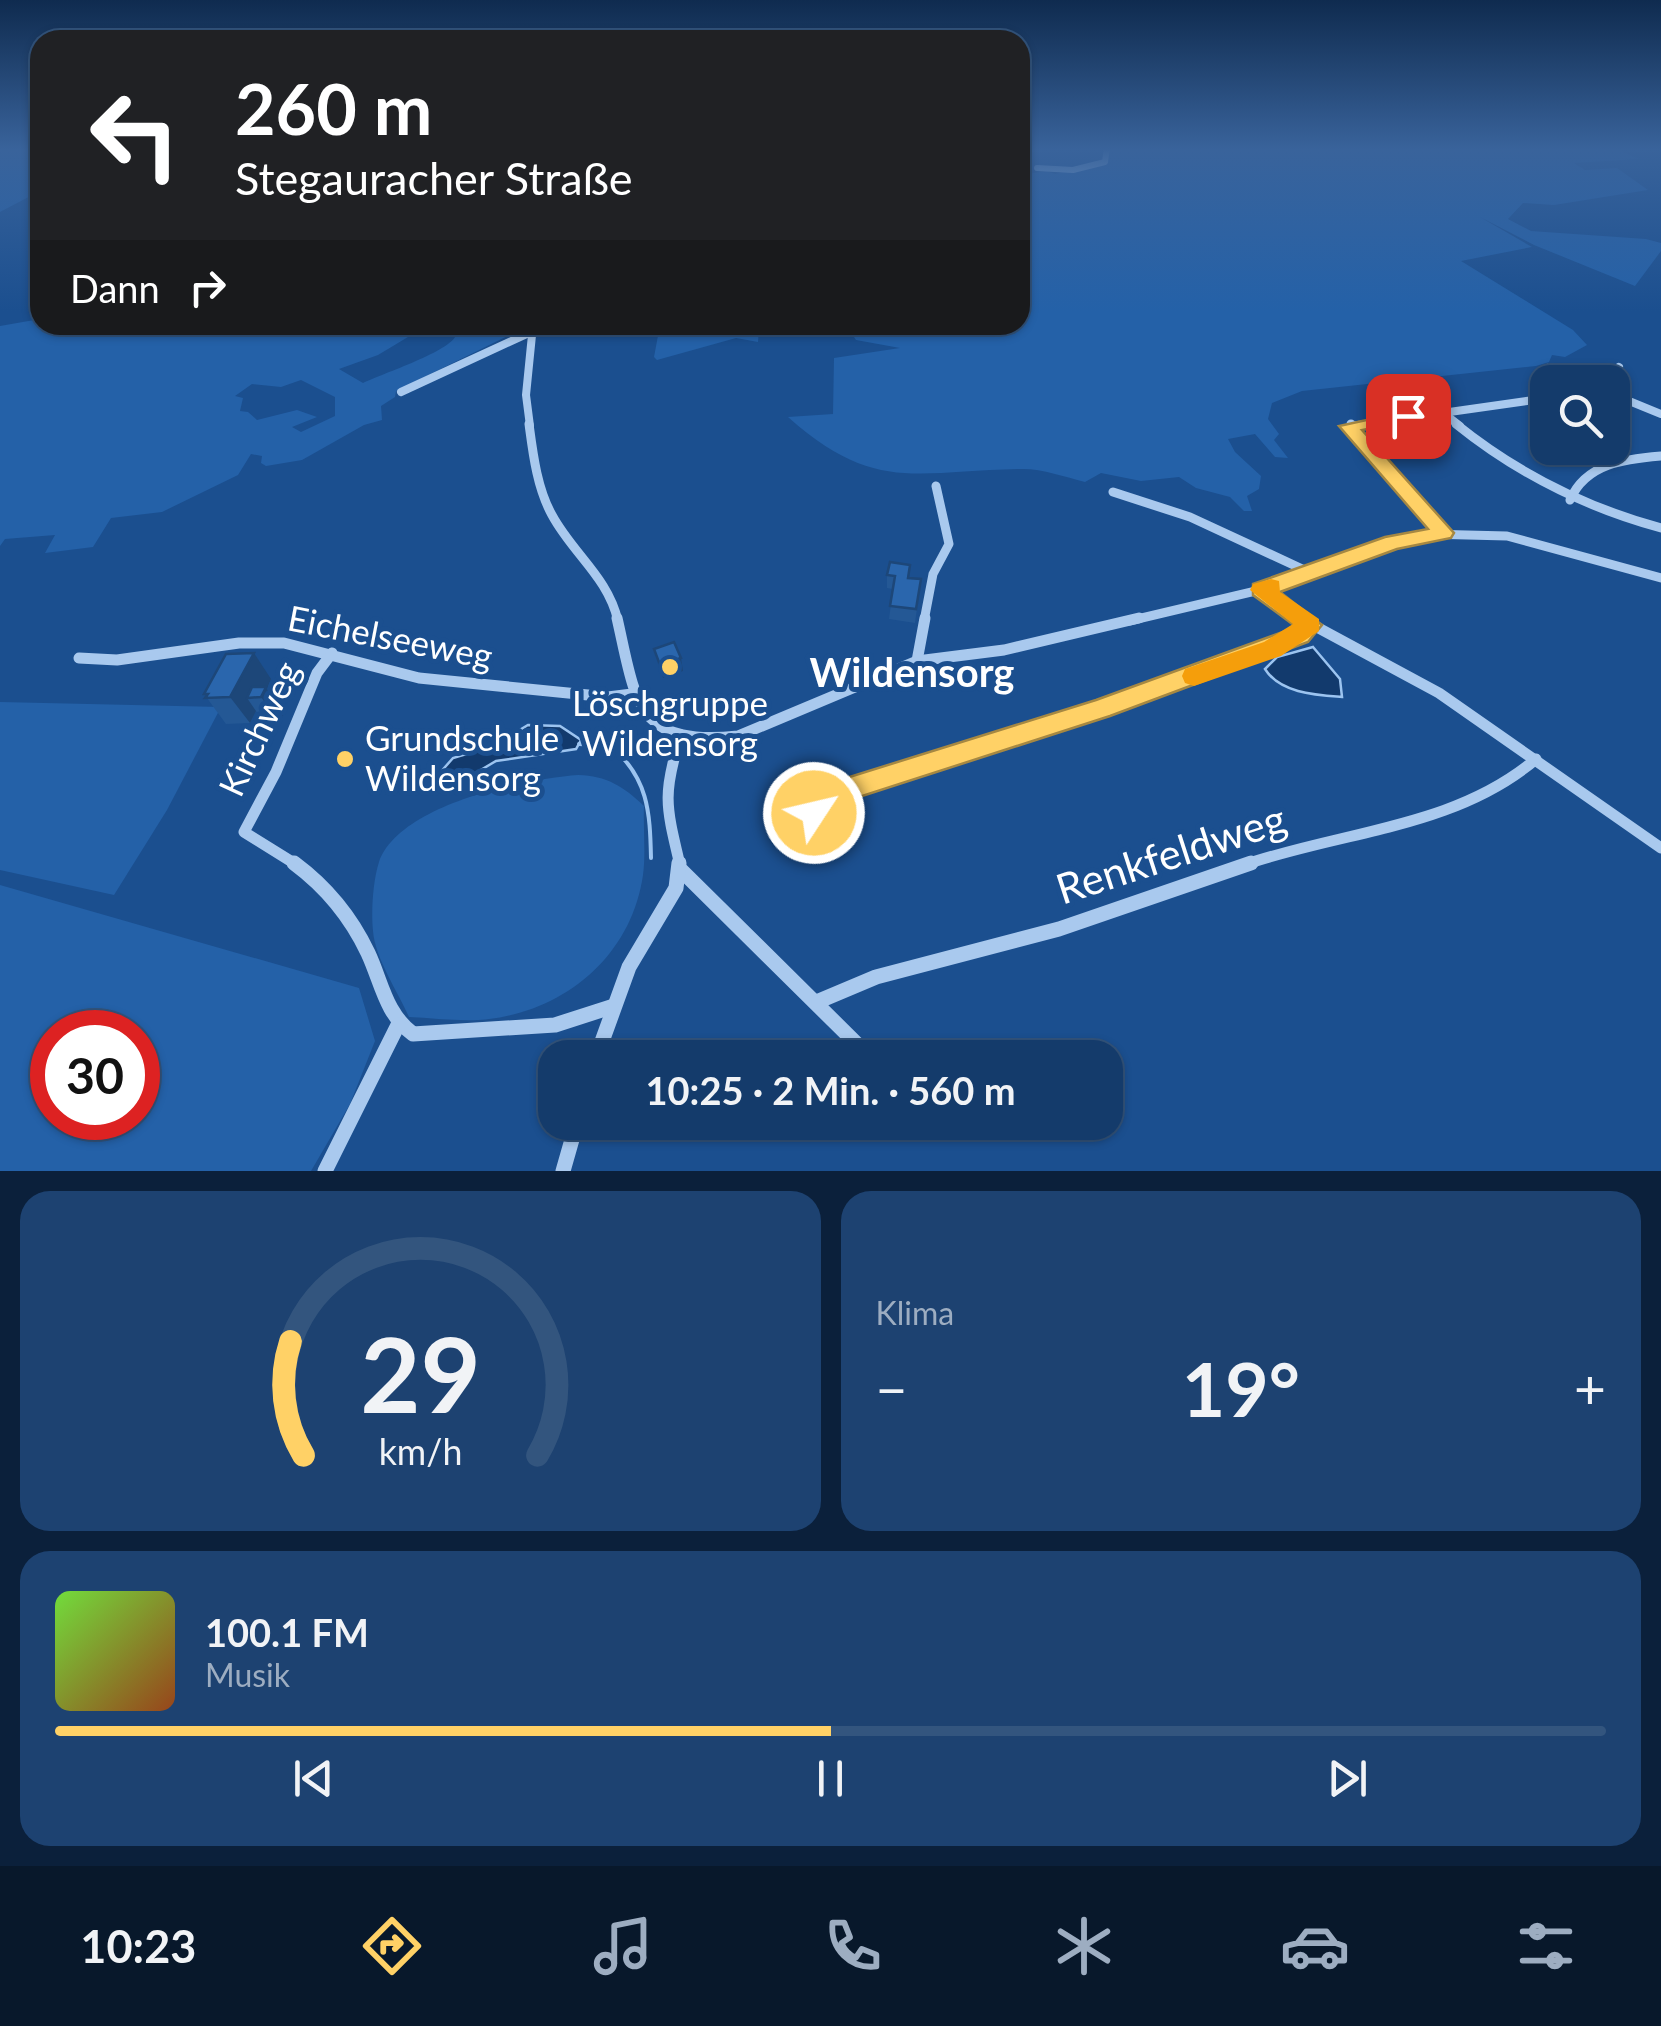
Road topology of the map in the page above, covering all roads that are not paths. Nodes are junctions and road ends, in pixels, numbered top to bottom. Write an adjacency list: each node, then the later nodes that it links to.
1 (519, 335): 3 (street)
2 (532, 335): 21 (street)
3 (401, 392)
4 (1530, 400): 6 (street)
5 (1630, 401): 7 (street)
6 (1442, 412): 11 (street); 13 (street)
7 (1661, 414)
8 (1661, 456): 11 (street)
9 (936, 486): 20 (street)
10 (1114, 492): 14 (street)
11 (1570, 500): 12 (street)
12 (1661, 528)
13 (1443, 533): 14 (street); 15 (street)
14 (1313, 574): 16 (street)
15 (1661, 578)
16 (1261, 590): 17 (street); 20 (street)
17 (1310, 625): 23 (street); 24 (street)
18 (332, 653): 19 (street, Eichelseeweg); 21 (street, Eichelseeweg); 29 (street, Kirchweg)
19 (79, 658)
20 (917, 661): 22 (street)
21 (632, 694): 22 (street)
22 (681, 735): 26 (street)
23 (1536, 759): 25 (street); 27 (street, Renkfeldweg)
24 (844, 790)
25 (1661, 848)
26 (682, 870): 27 (street); 28 (street)
27 (819, 1001): 31 (street)
28 (612, 1007): 29 (street); 30 (street)
29 (398, 1025): 33 (street)
30 (602, 1040)
31 (855, 1040)
32 (571, 1140): 34 (street)
33 (325, 1171)
34 (562, 1171)

